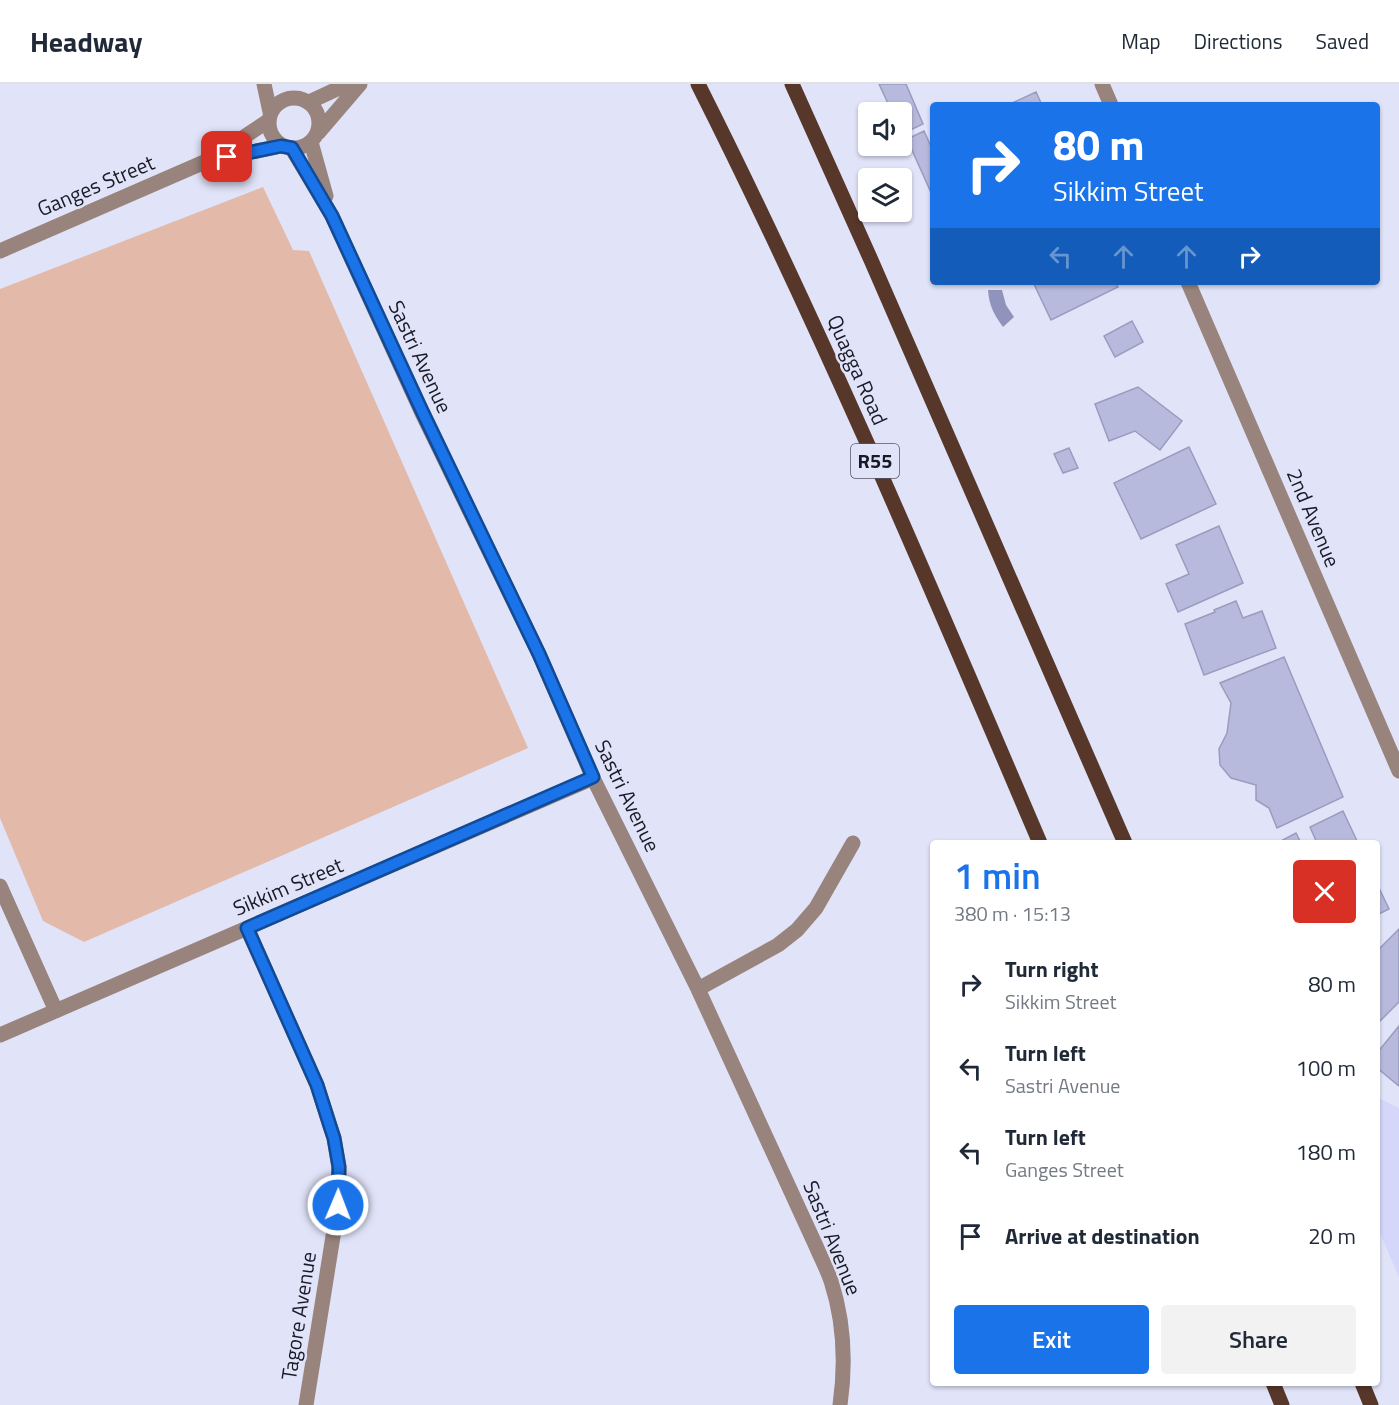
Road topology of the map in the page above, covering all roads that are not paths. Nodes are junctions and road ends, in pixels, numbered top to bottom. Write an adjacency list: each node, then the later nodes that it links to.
1 (264, 84): 10 (street)
2 (291, 84): 8 (street)
3 (348, 84): 8 (street)
4 (360, 84): 11 (street)
5 (698, 84): 19 (main road, Quagga Road / R55)
6 (792, 84): 20 (main road)
7 (1102, 84): 9 (street)
8 (304, 100): 10 (street); 11 (street)
9 (1110, 102)
10 (269, 116): 12 (street); 13 (street, Ganges Street)
11 (314, 137): 12 (street); 14 (street, Sastri Avenue)
12 (286, 147): 13 (street, Ganges Street); 14 (street, Sastri Avenue)
13 (209, 160): 15 (street, Ganges Street)
14 (332, 216): 18 (street, Sastri Avenue)
15 (0, 251)
16 (1189, 285): 17 (street, 2nd Avenue)
17 (1399, 771)
18 (593, 777): 23 (street, Sikkim Street); 24 (street, Sastri Avenue)
19 (1039, 840)
20 (1124, 840)
21 (853, 843): 24 (street)
22 (0, 886): 25 (street)
23 (247, 928): 25 (street, Sikkim Street); 29 (street, Tagore Avenue)
24 (698, 989): 30 (street, Sastri Avenue)
25 (56, 1011): 26 (street, Sikkim Street)
26 (0, 1035)
27 (1273, 1386): 31 (main road)
28 (1363, 1386): 32 (main road)
29 (306, 1405)
30 (840, 1405)
31 (1282, 1405)
32 (1371, 1405)

